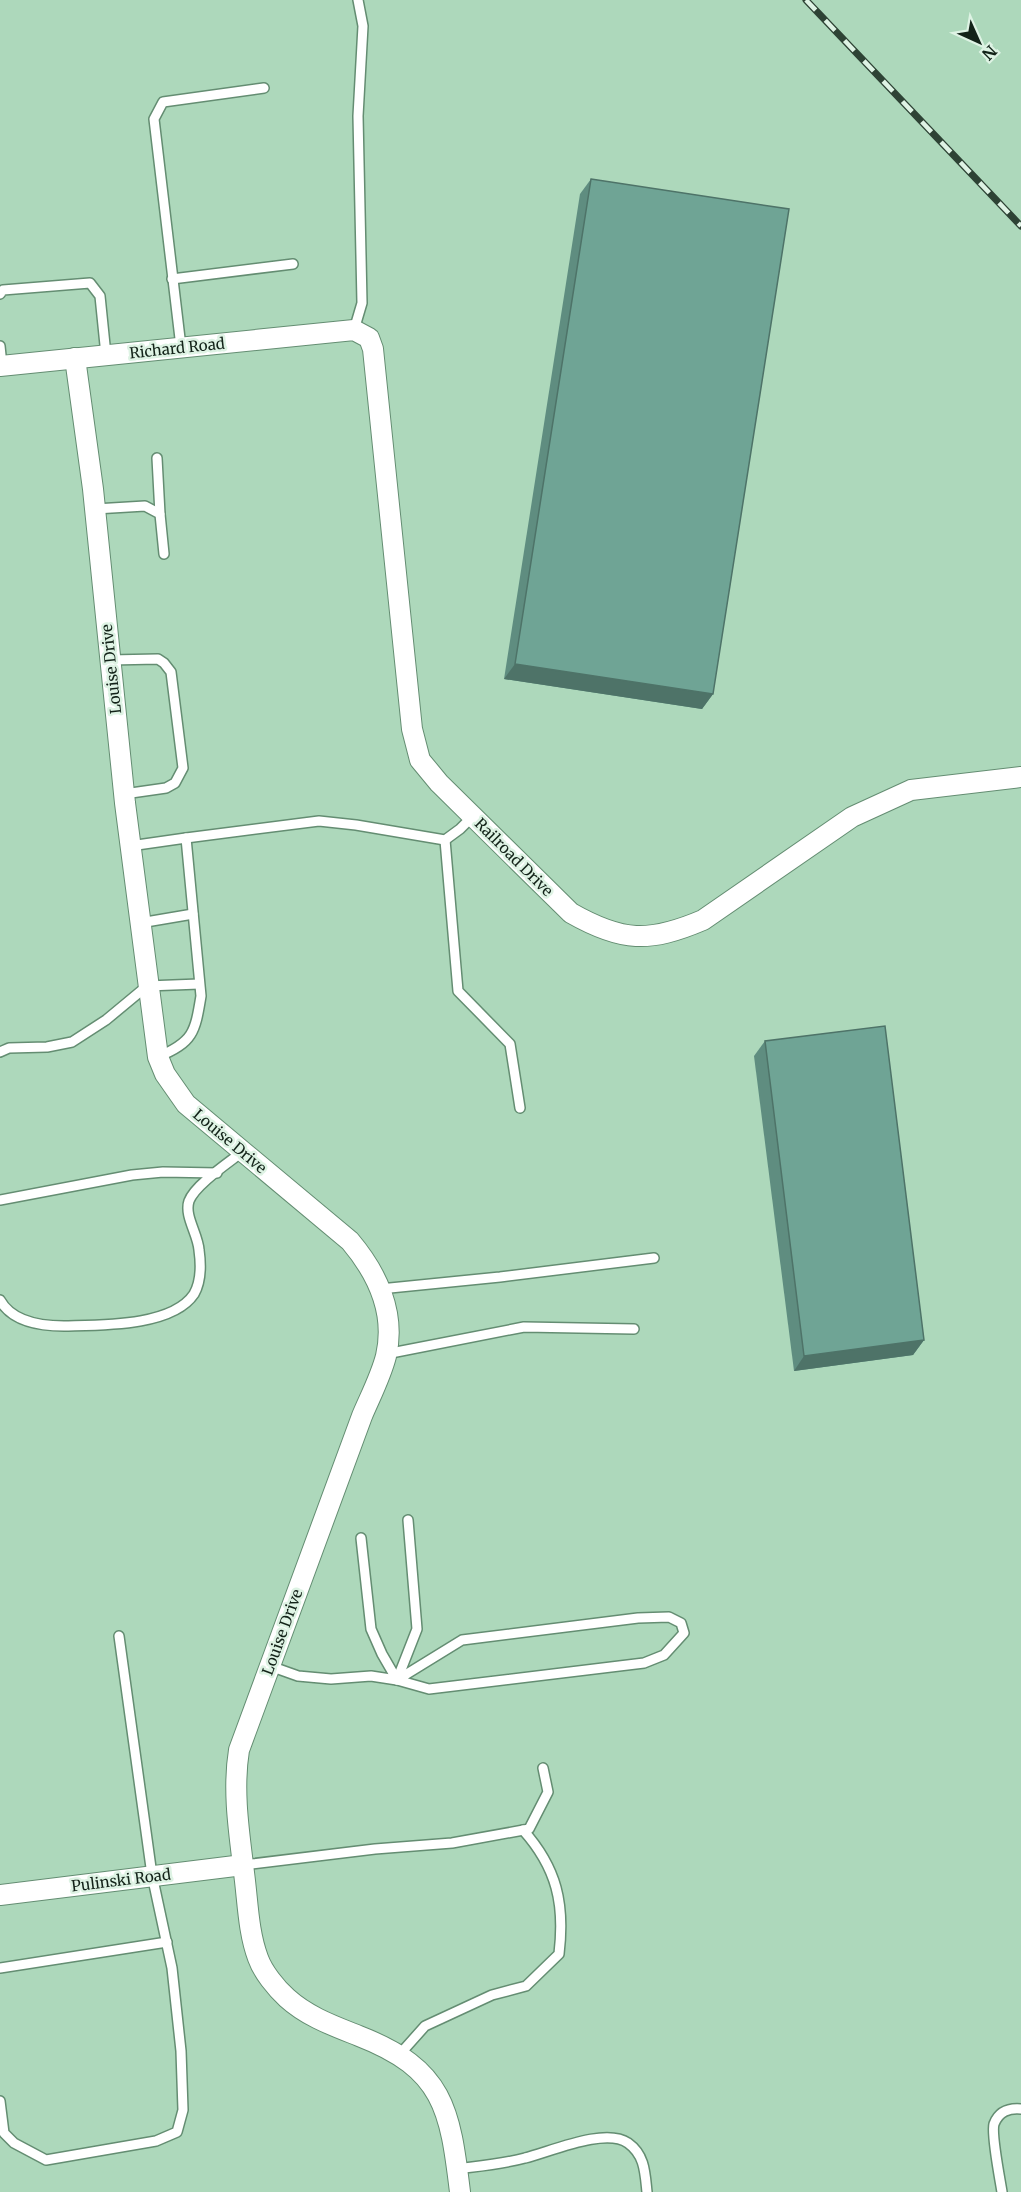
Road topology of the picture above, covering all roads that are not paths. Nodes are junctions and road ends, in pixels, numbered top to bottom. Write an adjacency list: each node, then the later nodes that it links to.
1 (358, 0): 6 (lane)
2 (264, 88): 4 (lane)
3 (293, 264): 4 (lane)
4 (172, 279): 7 (lane)
5 (0, 294): 8 (lane)
6 (354, 330): 7 (street, Richard Road); 18 (street, Railroad Drive)
7 (181, 347): 8 (street, Richard Road)
8 (106, 355): 9 (street, Richard Road)
9 (75, 358): 10 (street, Richard Road); 12 (street, Louise Drive)
10 (1, 359)
11 (157, 458): 13 (lane)
12 (95, 509): 13 (lane); 15 (street, Louise Drive)
13 (160, 514): 14 (lane)
14 (164, 554)
15 (110, 660): 17 (street, Louise Drive); 17 (lane)
16 (1021, 777): 18 (street, Railroad Drive)
17 (124, 794): 21 (street, Louise Drive)
18 (472, 817): 20 (lane)
19 (186, 838): 20 (lane); 21 (lane); 22 (lane)
20 (445, 840): 28 (lane)
21 (130, 846): 23 (street, Louise Drive)
22 (193, 914): 23 (lane); 24 (lane)
23 (140, 923): 25 (street, Louise Drive)
24 (200, 984): 25 (lane); 27 (lane)
25 (147, 986): 26 (lane); 27 (street, Louise Drive)
26 (0, 1052)
27 (158, 1057): 29 (street, Louise Drive)
28 (520, 1108)
29 (242, 1152): 30 (lane); 33 (street, Louise Drive)
30 (216, 1173): 31 (lane); 34 (lane)
31 (0, 1200)
32 (654, 1258): 33 (lane)
33 (380, 1289): 36 (street, Louise Drive)
34 (0, 1300)
35 (634, 1329): 36 (lane)
36 (386, 1354): 40 (street, Louise Drive)
37 (408, 1520): 41 (lane)
38 (362, 1538): 41 (lane)
39 (119, 1635): 45 (lane)
40 (270, 1666): 41 (lane); 44 (street, Louise Drive)
41 (397, 1680): 41 (lane)
42 (543, 1768): 43 (lane)
43 (523, 1830): 44 (lane); 49 (lane)
44 (243, 1865): 45 (street, Pulinski Road); 49 (street, Louise Drive)
45 (152, 1875): 46 (street, Pulinski Road); 47 (lane)
46 (0, 1895)
47 (167, 1942): 48 (lane); 50 (lane)
48 (0, 1968)
49 (399, 2054): 52 (street, Louise Drive)
50 (0, 2101)
51 (1021, 2109): 55 (lane)
52 (457, 2169): 53 (street, Louise Drive); 54 (lane)
53 (457, 2192)
54 (647, 2192)
55 (1002, 2192)

